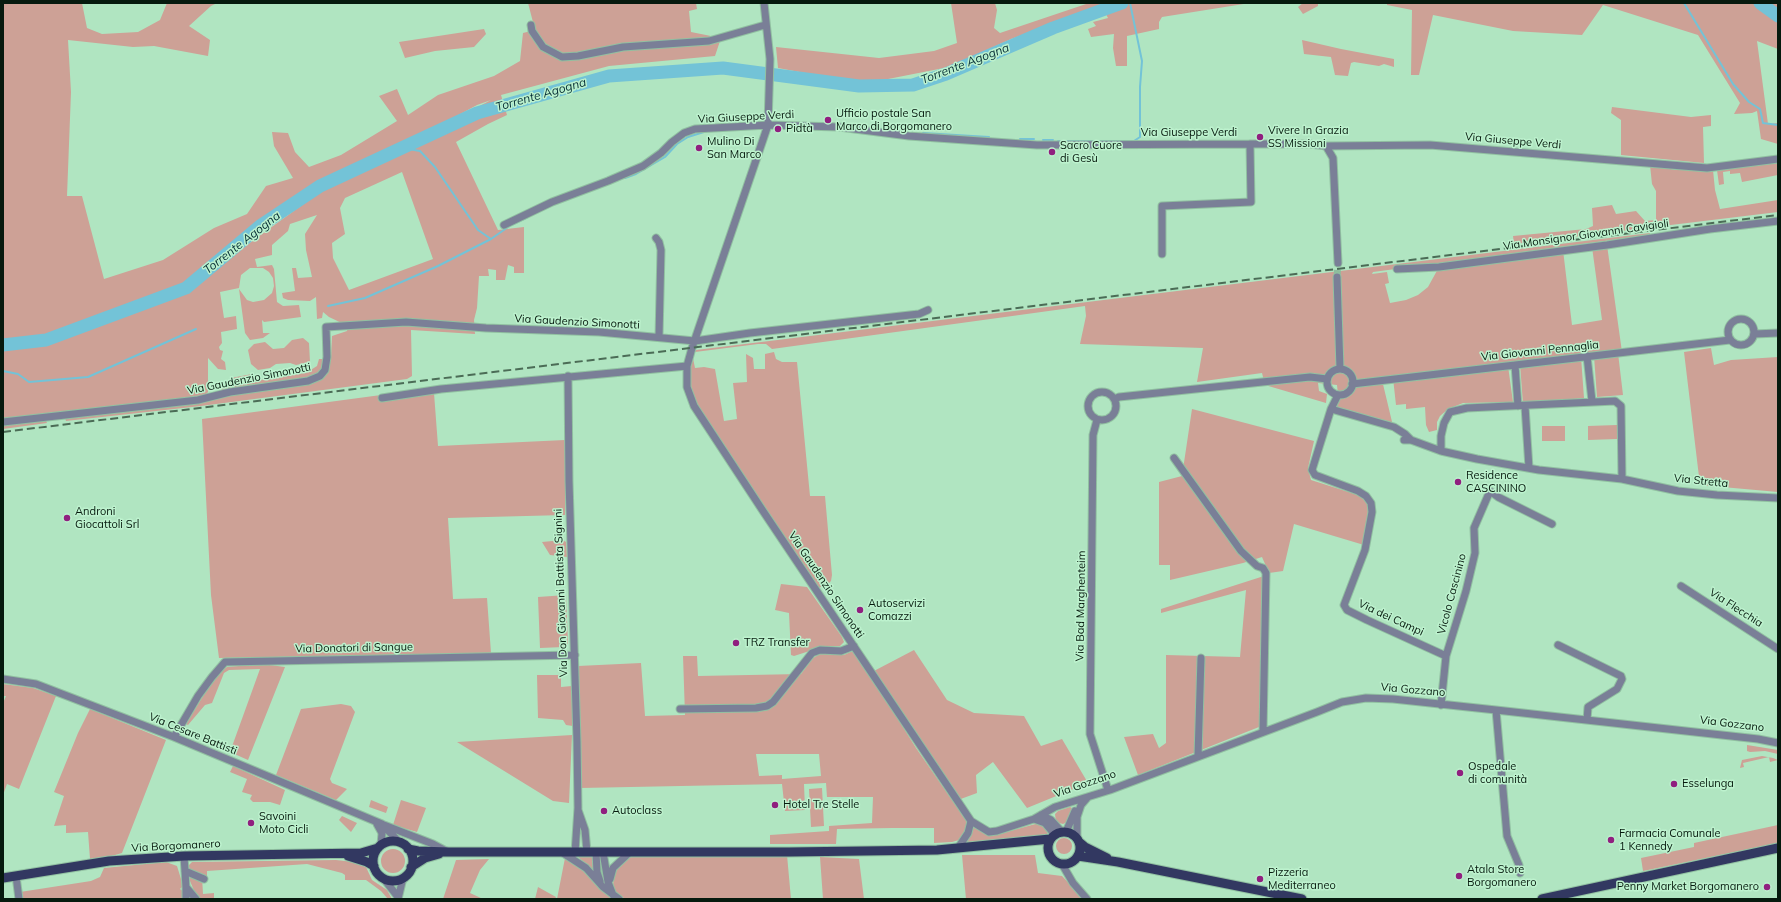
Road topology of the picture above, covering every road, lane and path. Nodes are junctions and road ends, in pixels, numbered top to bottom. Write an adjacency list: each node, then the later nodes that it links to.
1 (764, 3): 3 (street, Via Gaudenzio Simonotti)
2 (531, 25): 3 (street)
3 (765, 25): 4 (street, Via Gaudenzio Simonotti)
4 (768, 125): 5 (street, Via Giuseppe Verdi); 9 (street, Via Giuseppe Verdi); 20 (street, Via Gaudenzio Simonotti)
5 (1250, 144): 6 (street, Via Giuseppe Verdi); 11 (street)
6 (1326, 146): 7 (street, Via Giuseppe Verdi); 12 (street)
7 (1778, 159)
8 (1778, 222): 13 (street, Via Monsignor Giovanni Cavigioli)
9 (504, 225)
10 (656, 238): 18 (street)
11 (1162, 254)
12 (1338, 263)
13 (1396, 269)
14 (1337, 279): 24 (street)
15 (928, 310): 20 (street)
16 (1778, 333): 17 (street)
17 (1754, 334): 19 (street); 19 (street)
18 (659, 337): 20 (street, Via Gaudenzio Simonotti); 35 (street, Via Gaudenzio Simonotti)
19 (1730, 340): 21 (street, Via Giovanni Pennaglia)
20 (695, 341): 23 (street, Via Gaudenzio Simonotti)
21 (1587, 356): 22 (street, Via Giovanni Pennaglia); 31 (street)
22 (1515, 365): 27 (street, Via Giovanni Pennaglia); 32 (street)
23 (688, 366): 25 (street); 44 (street, Via Gaudenzio Simonotti)
24 (1340, 369): 26 (street); 27 (street)
25 (568, 376): 29 (street); 46 (street, Via Don Giovanni Battista Signini)
26 (1327, 379): 28 (street); 30 (street)
27 (1352, 384): 28 (street)
28 (1338, 395): 33 (street, Via dei Campi)
29 (382, 398)
30 (1115, 399): 34 (street); 34 (street)
31 (1592, 401): 32 (street); 39 (street)
32 (1522, 406): 36 (street); 38 (street)
33 (1331, 409): 36 (street, Via Stretta); 47 (street, Via dei Campi)
34 (1097, 420): 58 (street, Via Bad Marghenteim)
35 (3, 422)
36 (1442, 451): 38 (street, Via Stretta)
37 (1174, 458): 54 (street)
38 (1529, 468): 39 (street, Via Stretta)
39 (1622, 479): 40 (street, Via Stretta)
40 (1778, 498)
41 (1552, 524): 47 (street, Vicolo Cascinino)
42 (1682, 586): 45 (street, Via Flecchia)
43 (1558, 645): 53 (street)
44 (854, 646): 51 (street); 63 (street, Via Gaudenzio Simonotti)
45 (1778, 649)
46 (575, 655): 55 (street, Via Donatori di Sangue); 60 (street, Via Don Giovanni Battista Signini)
47 (1446, 656): 50 (street, Vicolo Cascinino)
48 (1200, 658): 57 (street)
49 (3, 679): 55 (street, Via Cesare Battisti)
50 (1441, 705): 52 (street, Via Gozzano); 54 (street, Via Gozzano)
51 (680, 708)
52 (1496, 710): 53 (street, Via Gozzano); 88 (street)
53 (1587, 720): 56 (street, Via Gozzano)
54 (1263, 732): 57 (street, Via Gozzano)
55 (174, 737): 62 (street, Via Cesare Battisti)
56 (1778, 743)
57 (1198, 756): 58 (street, Via Gozzano)
58 (1108, 790): 59 (street, Via Gozzano)
59 (1088, 797): 61 (street, Via Gozzano); 66 (street); 67 (street)
60 (578, 808): 76 (street, Via Don Giovanni Battista Signini); 78 (street, Via Don Giovanni Battista Signini)
61 (1038, 817): 65 (street, Via Gozzano); 66 (street)
62 (372, 820): 64 (street, Via Cesare Battisti); 70 (street)
63 (971, 821): 65 (street, Via Gaudenzio Simonotti); 71 (street)
64 (382, 824): 68 (street, Via Cesare Battisti); 75 (street, Via Cesare Battisti)
65 (981, 827)
66 (1058, 834): 67 (main road); 69 (main road); 74 (main road)
67 (1078, 840): 82 (main road); 83 (main road)
68 (399, 842): 70 (main road); 73 (main road)
69 (1019, 843): 71 (main road); 74 (main road)
70 (380, 846): 80 (main road, Via Borgomanero); 85 (main road)
71 (958, 848): 79 (main road)
72 (1778, 848): 105 (main road)
73 (408, 849): 75 (main road); 86 (main road)
74 (1048, 851): 84 (main road)
75 (449, 852): 77 (main road); 86 (main road)
76 (596, 852): 78 (main road); 79 (main road); 94 (street); 96 (street)
77 (563, 853): 78 (main road); 94 (street)
78 (575, 853)
79 (629, 853): 96 (street)
80 (339, 854): 81 (main road, Via Borgomanero); 85 (main road, Via Borgomanero)
81 (184, 856): 87 (street); 89 (main road, Via Borgomanero)
82 (1078, 856): 83 (main road); 84 (main road)
83 (1118, 862): 98 (main road)
84 (1062, 864): 103 (street)
85 (374, 866): 93 (main road)
86 (411, 867): 91 (main road)
87 (185, 872): 92 (street); 95 (street)
88 (1520, 873)
89 (16, 876): 90 (main road, Via Borgomanero); 100 (street)
90 (3, 878)
91 (403, 878): 93 (main road); 99 (street)
92 (204, 879)
93 (384, 879): 99 (street)
94 (600, 883): 97 (street)
95 (186, 887): 101 (street); 102 (street)
96 (611, 887): 97 (street)
97 (616, 897)
98 (1286, 897): 104 (main road)
99 (398, 898)
100 (19, 899)
101 (186, 899)
102 (196, 899)
103 (1087, 899)
104 (1302, 899)
105 (1542, 899)

